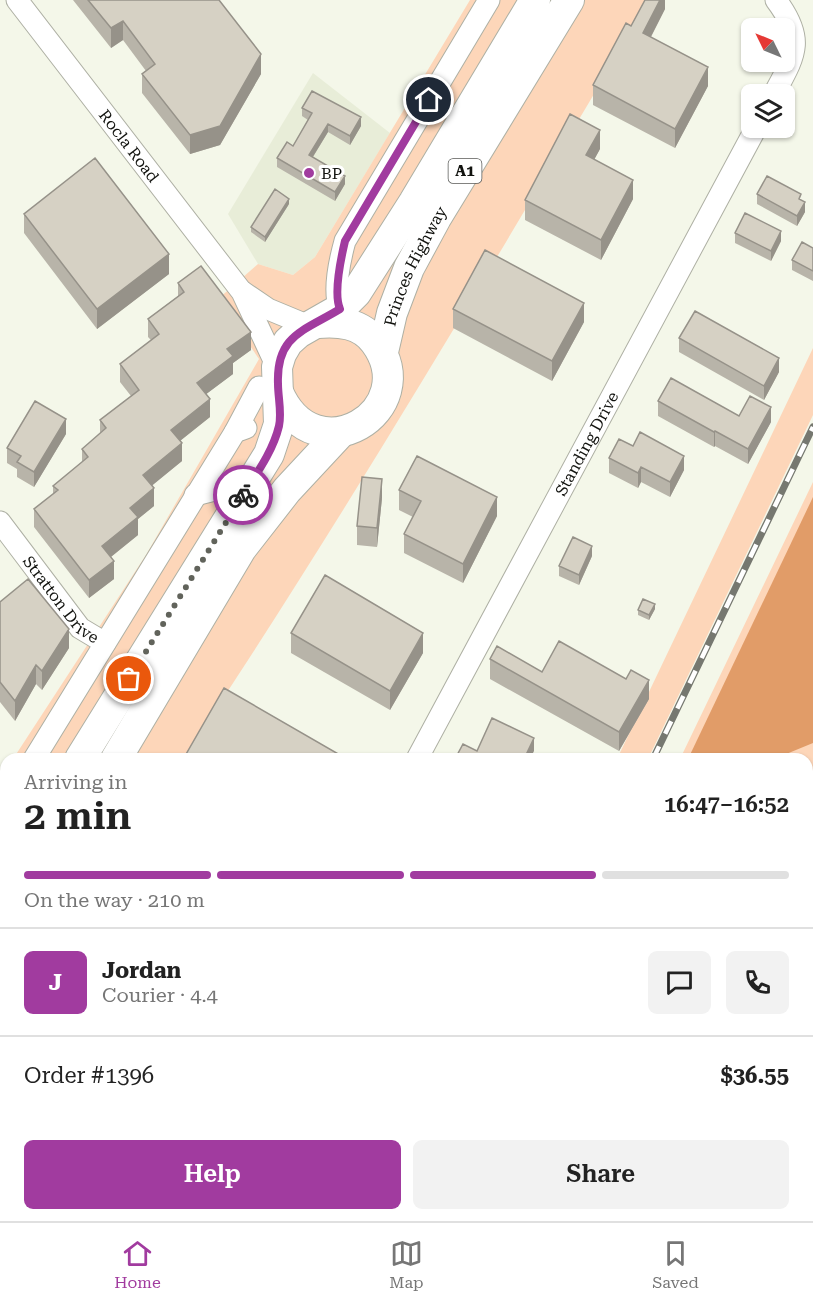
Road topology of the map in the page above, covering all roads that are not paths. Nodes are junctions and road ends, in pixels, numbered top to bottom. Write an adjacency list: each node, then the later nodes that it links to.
1 (17, 0): 10 (street, Rocla Road)
2 (489, 0): 11 (street)
3 (522, 0): 7 (street)
4 (535, 0): 7 (highway, Princes Highway / A1)
5 (569, 0): 12 (highway, Princes Highway / A1)
6 (776, 0): 8 (street)
7 (508, 45): 11 (highway, Princes Highway / A1)
8 (779, 84)
9 (751, 138): 22 (street, Standing Drive)
10 (242, 292): 11 (street, Rocla Road); 13 (street, Rocla Road)
11 (322, 319): 12 (highway, Princes Highway); 13 (highway, Princes Highway / A1)
12 (383, 352): 14 (highway, Princes Highway / A1)
13 (272, 382): 14 (highway); 15 (highway, Princes Highway / A1); 16 (street)
14 (341, 432): 21 (highway, Princes Highway / A1)
15 (253, 480): 16 (street); 20 (highway, Princes Highway / A1)
16 (195, 495): 18 (street)
17 (0, 522): 18 (street, Stratton Drive)
18 (105, 643): 19 (street)
19 (38, 753)
20 (84, 753)
21 (120, 753)
22 (420, 753)

